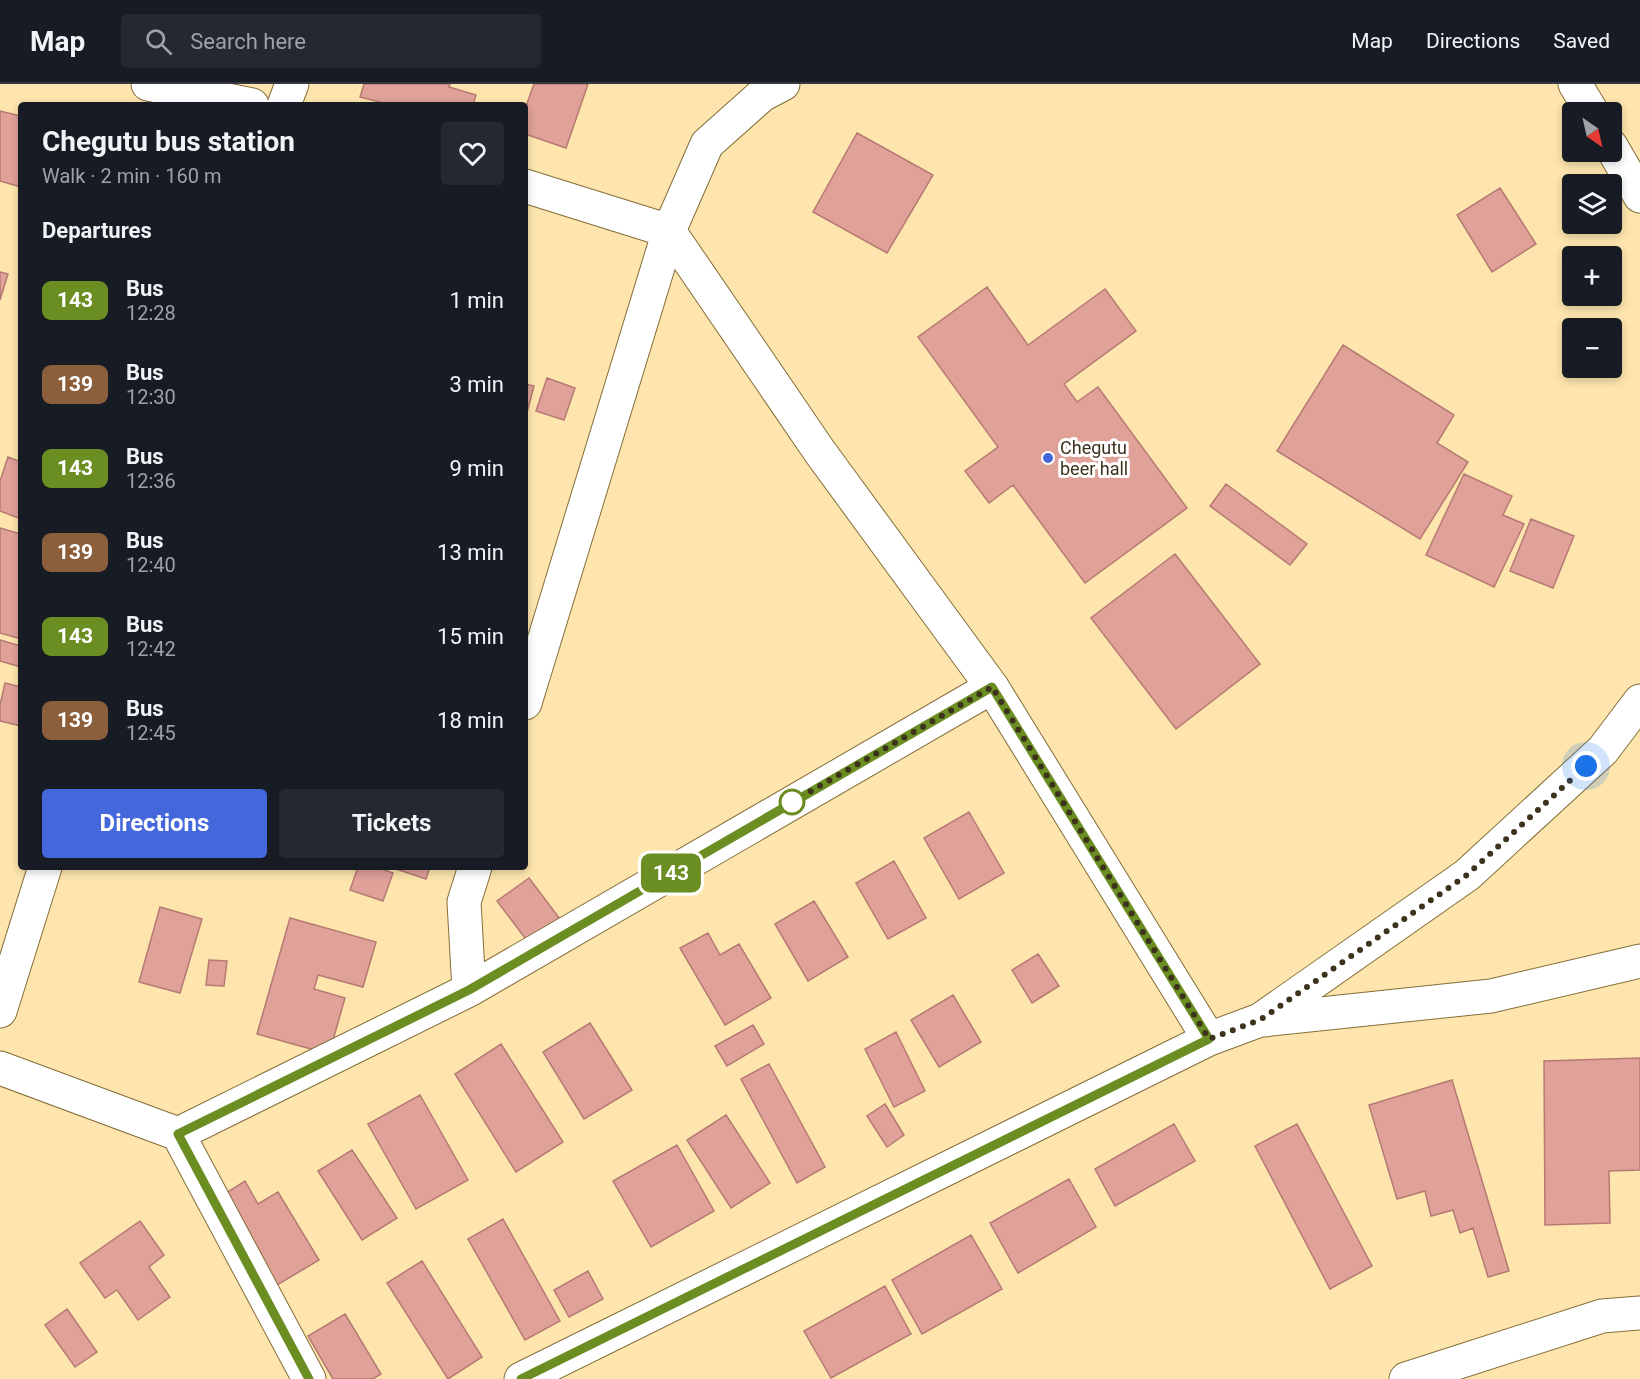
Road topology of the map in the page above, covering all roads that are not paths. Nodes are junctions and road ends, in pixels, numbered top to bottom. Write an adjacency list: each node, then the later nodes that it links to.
1 (148, 84): 5 (street)
2 (292, 84): 6 (street)
3 (783, 84): 11 (street)
4 (1575, 84): 7 (street)
5 (237, 102)
6 (285, 102)
7 (1586, 102)
8 (1620, 162): 10 (street)
9 (528, 187): 11 (street)
10 (1640, 196)
11 (669, 231): 12 (street); 13 (street)
12 (992, 687): 18 (street); 21 (street)
13 (528, 693)
14 (1640, 701): 20 (street)
15 (44, 870): 19 (street)
16 (474, 870): 18 (street)
17 (1640, 961): 20 (street)
18 (469, 990): 23 (street)
19 (0, 1011)
20 (1260, 1020): 21 (street)
21 (1209, 1039): 26 (street)
22 (0, 1068): 23 (street)
23 (178, 1134): 25 (street)
24 (1640, 1313): 27 (street)
25 (309, 1379)
26 (521, 1379)
27 (1406, 1379)

